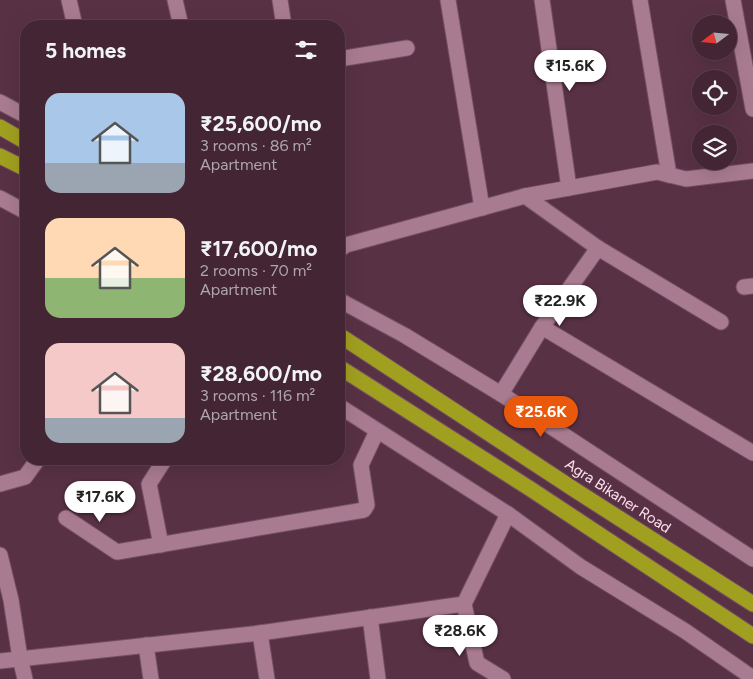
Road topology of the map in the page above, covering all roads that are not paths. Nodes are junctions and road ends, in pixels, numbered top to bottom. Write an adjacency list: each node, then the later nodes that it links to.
1 (70, 0): 8 (street)
2 (175, 0): 9 (street)
3 (280, 0): 10 (street)
4 (448, 0): 26 (street)
5 (542, 0): 23 (street)
6 (640, 0): 22 (street)
7 (732, 0): 11 (street)
8 (74, 20)
9 (180, 20)
10 (283, 20)
11 (746, 22): 15 (street)
12 (407, 48): 13 (street)
13 (345, 58)
14 (1, 99): 16 (street)
15 (753, 109)
16 (20, 112)
17 (0, 127): 18 (highway)
18 (20, 139)
19 (0, 156): 20 (highway)
20 (20, 166)
21 (753, 171): 22 (street)
22 (669, 175): 23 (street)
23 (569, 188): 24 (street)
24 (525, 196): 26 (street); 29 (street)
25 (0, 198): 27 (street)
26 (482, 208): 28 (street)
27 (20, 209)
28 (345, 247)
29 (598, 248): 31 (street); 32 (street)
30 (345, 303): 35 (street)
31 (721, 322)
32 (542, 327): 35 (street); 38 (street)
33 (345, 339): 48 (highway, Agra Bikaner Road)
34 (345, 371): 51 (highway)
35 (501, 394): 46 (street)
36 (345, 410): 37 (street)
37 (377, 431): 42 (street); 44 (street)
38 (753, 453)
39 (34, 465): 41 (street)
40 (161, 465): 44 (street)
41 (0, 484)
42 (508, 514): 47 (street); 55 (street)
43 (66, 518): 44 (street)
44 (161, 545)
45 (0, 556): 53 (street)
46 (753, 560)
47 (464, 604): 49 (street); 60 (street)
48 (753, 604)
49 (370, 617): 50 (street); 59 (street)
50 (260, 633): 52 (street); 58 (street)
51 (753, 636)
52 (146, 645): 53 (street); 57 (street)
53 (20, 658): 54 (street); 56 (street)
54 (0, 661)
55 (753, 678)
56 (25, 679)
57 (151, 679)
58 (268, 679)
59 (378, 679)
60 (503, 679)

